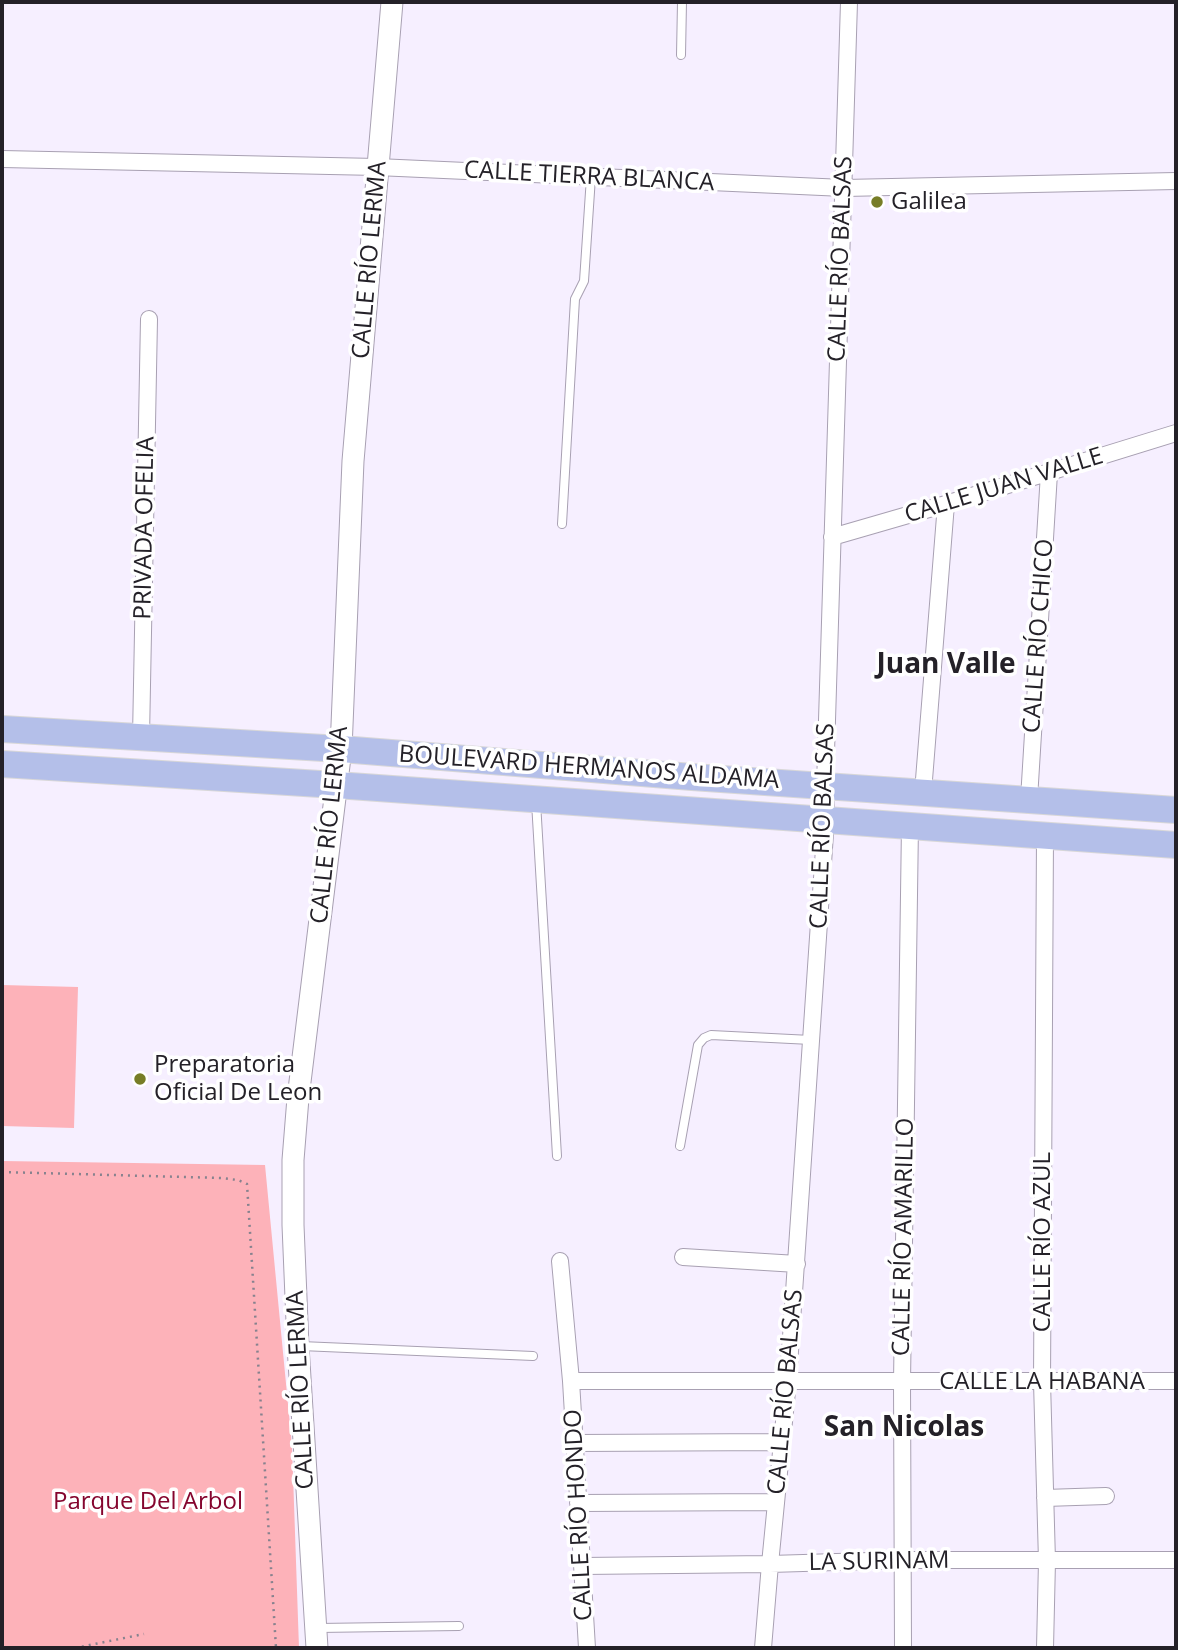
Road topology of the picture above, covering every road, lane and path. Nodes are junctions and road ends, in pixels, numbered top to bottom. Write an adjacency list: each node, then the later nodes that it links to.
1 (392, 2): 6 (street, CALLE RÍO LERMA)
2 (682, 2): 4 (lane)
3 (849, 2): 9 (street, CALLE RÍO BALSAS)
4 (681, 55)
5 (2, 159): 6 (street, CALLE TIERRA BLANCA)
6 (377, 167): 7 (street, CALLE TIERRA BLANCA); 18 (street, CALLE RÍO LERMA)
7 (591, 177): 9 (street, CALLE TIERRA BLANCA); 14 (lane)
8 (1176, 181): 9 (street, CALLE TIERRA BLANCA)
9 (844, 188): 15 (street, CALLE RÍO BALSAS)
10 (149, 319): 17 (street, PRIVADA OFELIA)
11 (1176, 433): 12 (street, CALLE JUAN VALLE)
12 (1049, 473): 13 (street, CALLE JUAN VALLE); 24 (street, CALLE RÍO CHICO)
13 (946, 504): 15 (street, CALLE JUAN VALLE); 22 (street)
14 (562, 524)
15 (832, 537): 21 (street, CALLE RÍO BALSAS)
16 (2, 729): 17 (main road, BOULEVARD HERMANOS ALDAMA)
17 (141, 737): 18 (main road, BOULEVARD HERMANOS ALDAMA)
18 (341, 749): 20 (street, CALLE RÍO LERMA); 21 (main road, BOULEVARD HERMANOS ALDAMA)
19 (2, 764): 20 (main road, BOULEVARD HERMANOS ALDAMA)
20 (336, 785): 23 (main road, BOULEVARD HERMANOS ALDAMA); 37 (street, CALLE RÍO LERMA)
21 (825, 785): 22 (main road, BOULEVARD HERMANOS ALDAMA); 26 (street, CALLE RÍO BALSAS)
22 (923, 792): 24 (main road, BOULEVARD HERMANOS ALDAMA)
23 (536, 799): 26 (main road, BOULEVARD HERMANOS ALDAMA); 32 (lane)
24 (1029, 799): 25 (main road, BOULEVARD HERMANOS ALDAMA)
25 (1176, 810)
26 (826, 819): 27 (main road, BOULEVARD HERMANOS ALDAMA); 30 (street, CALLE RÍO BALSAS)
27 (909, 825): 28 (main road, BOULEVARD HERMANOS ALDAMA); 42 (street, CALLE RÍO AMARILLO)
28 (1045, 836): 29 (main road, BOULEVARD HERMANOS ALDAMA); 43 (street, CALLE RÍO AZUL)
29 (1176, 845)
30 (811, 1040): 31 (lane); 36 (street, CALLE RÍO BALSAS)
31 (680, 1146)
32 (557, 1156)
33 (2, 1172): 59 (path)
34 (683, 1257): 36 (street)
35 (560, 1261): 39 (street, CALLE RÍO HONDO)
36 (797, 1264): 40 (street, CALLE RÍO BALSAS)
37 (298, 1346): 38 (lane); 57 (street, CALLE RÍO LERMA)
38 (533, 1356)
39 (571, 1381): 40 (street, CALLE LA HABANA); 45 (street, CALLE RÍO HONDO)
40 (788, 1381): 42 (street, CALLE LA HABANA); 44 (street, CALLE RÍO BALSAS)
41 (1176, 1381): 43 (street, CALLE LA HABANA)
42 (902, 1382): 43 (street, CALLE LA HABANA); 50 (street, CALLE RÍO AMARILLO)
43 (1042, 1382): 47 (street, CALLE RÍO AZUL)
44 (782, 1442): 45 (street); 48 (street, CALLE RÍO BALSAS)
45 (575, 1443): 49 (street, CALLE RÍO HONDO)
46 (1107, 1496): 47 (street)
47 (1045, 1498): 52 (street, CALLE RÍO AZUL)
48 (776, 1502): 49 (street); 53 (street, CALLE RÍO BALSAS)
49 (578, 1503): 54 (street, CALLE RÍO HONDO)
50 (903, 1560): 52 (street, LA SURINAM); 53 (street, LA SURINAM); 62 (street, CALLE RÍO AMARILLO)
51 (1176, 1560): 52 (street, LA SURINAM)
52 (1047, 1562): 63 (street, CALLE RÍO AZUL)
53 (770, 1564): 54 (street, LA SURINAM); 61 (street, CALLE RÍO BALSAS)
54 (582, 1566): 60 (street, CALLE RÍO HONDO)
55 (458, 1626): 57 (lane)
56 (145, 1634): 58 (path)
57 (316, 1638)
58 (78, 1648)
59 (275, 1648)
60 (587, 1648)
61 (763, 1648)
62 (903, 1648)
63 (1045, 1648)

